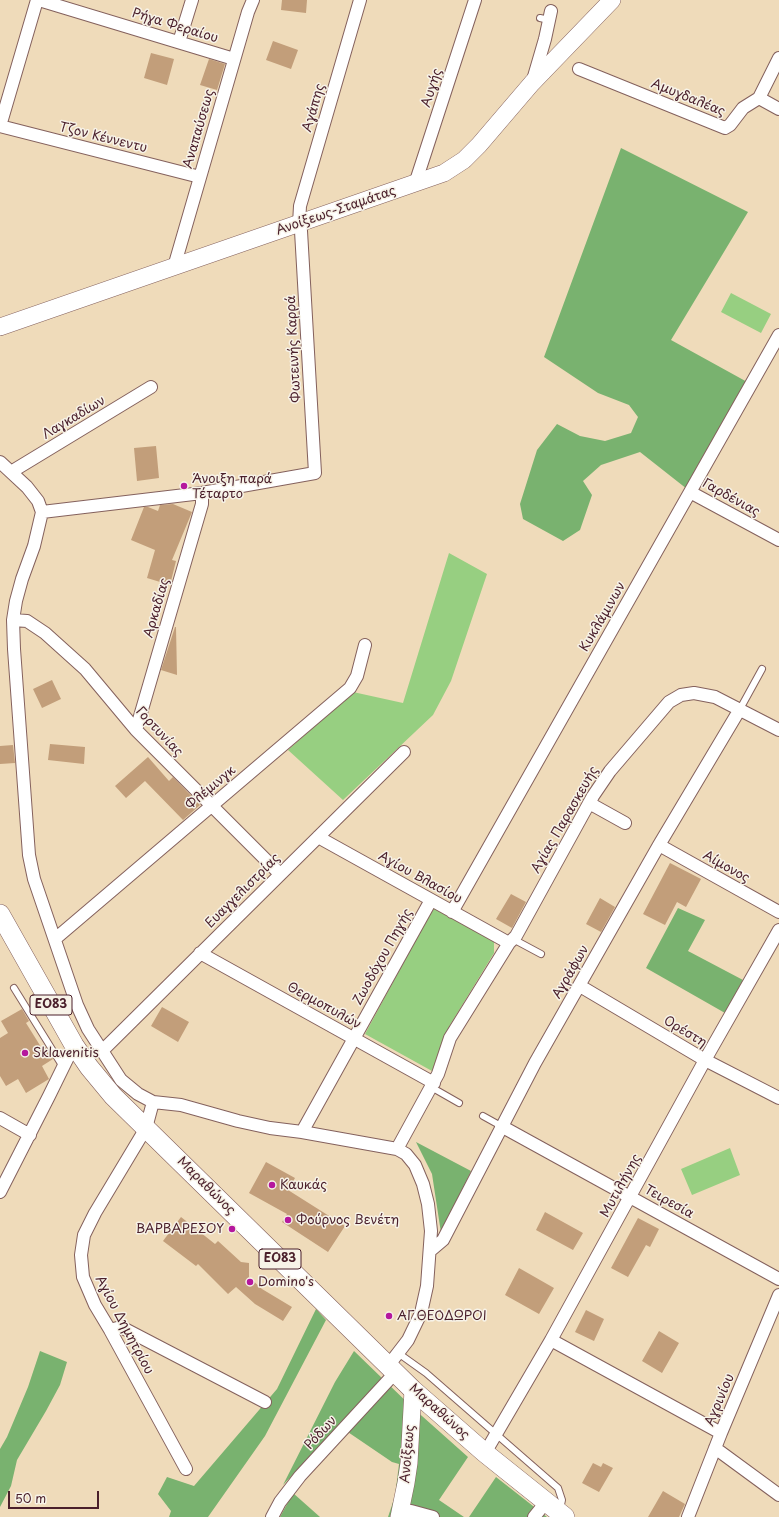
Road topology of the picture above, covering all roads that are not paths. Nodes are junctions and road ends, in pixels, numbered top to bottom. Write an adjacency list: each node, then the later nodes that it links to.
1 (38, 0): 7 (street, Ρήγα Φεραίου); 16 (street)
2 (192, 0): 9 (street)
3 (254, 0): 11 (street, Αναπαύσεως)
4 (360, 0): 19 (street, Αγάπης)
5 (475, 0): 18 (street, Αυγής)
6 (612, 0): 13 (street, Ανοίξεως-Σταμάτας)
7 (52, 2): 9 (street, Ρήγα Φεραίου)
8 (546, 16): 13 (street)
9 (179, 42): 11 (street, Ρήγα Φεραίου)
10 (779, 58): 14 (street, Αμυγδαλέας)
11 (234, 59): 17 (street, Αναπαύσεως)
12 (578, 69): 14 (street, Αμυγδαλέας)
13 (532, 83): 18 (street, Ανοίξεως-Σταμάτας)
14 (758, 98): 15 (street)
15 (779, 110)
16 (0, 126): 17 (street, Τζον Κέννεντυ)
17 (200, 177): 20 (street, Αναπαύσεως)
18 (415, 184): 19 (street, Ανοίξεως-Σταμάτας)
19 (299, 224): 20 (street, Ανοίξεως-Σταμάτας); 28 (street, Φωτεινής Καρρά)
20 (174, 267): 21 (street, Ανοίξεως-Σταμάτας)
21 (0, 327)
22 (779, 335): 23 (street, Κυκλάμινων)
23 (776, 350): 27 (street, Κυκλάμινων)
24 (151, 388): 26 (street, Λαγκαδίων)
25 (0, 462): 26 (street)
26 (11, 472): 29 (street)
27 (690, 492): 30 (street, Γαρδένιας); 45 (street, Κυκλάμινων)
28 (202, 493): 29 (street); 35 (street, Αρκαδίας)
29 (42, 512): 31 (street)
30 (779, 540)
31 (13, 620): 35 (street, Γορτυνίας); 49 (street)
32 (365, 645): 39 (street, Φλέμινγκ)
33 (762, 669): 34 (lane)
34 (740, 708): 36 (street, Αγίας Παρασκευής); 38 (street, Αγίας Παρασκευής); 42 (street, Αγράφων)
35 (136, 730): 39 (street, Γορτυνίας)
36 (779, 730)
37 (404, 752): 41 (street, Ευαγγελιστρίας)
38 (588, 803): 40 (street); 50 (street, Αγίας Παρασκευής)
39 (212, 807): 43 (street, Γορτυνίας); 49 (street, Φλέμινγκ)
40 (625, 823)
41 (318, 837): 43 (street, Ευαγγελιστρίας); 44 (street, Αγίου Βλασίου)
42 (659, 845): 46 (street, Αίμονος); 53 (street, Αγράφων)
43 (280, 874): 51 (street, Ευαγγελιστρίας)
44 (431, 900): 45 (street, Αγίου Βλασίου); 55 (street, Ζωοδόχου Πηγής)
45 (452, 912): 50 (street, Αγίου Βλασίου)
46 (779, 912)
47 (0, 914): 56 (main road, Μαραθώνος / ΕΟ83)
48 (779, 930): 58 (street, Μυτιλήνης)
49 (55, 939): 57 (street)
50 (511, 941): 52 (lane); 60 (street, Αγίας Παρασκευής)
51 (200, 953): 55 (street, Θερμοπυλών); 57 (street, Ευαγγελιστρίας)
52 (541, 954)
53 (580, 986): 58 (street, Ορέστη); 66 (street, Αγράφων)
54 (14, 988): 59 (lane)
55 (354, 1038): 60 (street, Θερμοπυλών); 68 (street, Ζωοδόχου Πηγής)
56 (74, 1045): 59 (street); 67 (main road, Μαραθώνος / ΕΟ83)
57 (103, 1050): 62 (street)
58 (705, 1060): 61 (street, Ορέστη); 72 (street, Μυτιλήνης)
59 (63, 1067): 69 (street)
60 (432, 1085): 63 (lane); 70 (street, Αγίας Παρασκευής)
61 (779, 1098)
62 (153, 1102): 67 (street, Αγίου Δημητρίου); 68 (street)
63 (459, 1103)
64 (483, 1116): 66 (lane, Τειρεσία)
65 (0, 1118): 69 (street)
66 (502, 1126): 72 (street, Τειρεσία); 73 (street, Αγράφων)
67 (146, 1128): 76 (street, Αγίου Δημητρίου); 78 (main road, Μαραθώνος / ΕΟ83)
68 (302, 1132): 70 (street)
69 (30, 1135): 71 (street)
70 (397, 1149): 73 (street, Ρόδων)
71 (0, 1192)
72 (631, 1197): 74 (street, Τειρεσία); 77 (street, Μυτιλήνης)
73 (430, 1251): 78 (street, Ρόδων)
74 (779, 1279)
75 (779, 1296): 82 (street, Αγρινίου)
76 (110, 1330): 80 (street); 85 (street, Αγίου Δημητρίου)
77 (552, 1340): 81 (street, Μυτιλήνης); 82 (street)
78 (394, 1364): 79 (main road, Μαραθώνος / ΕΟ83); 81 (lane); 89 (street, Ρόδων)
79 (413, 1390): 84 (main road, Μαραθώνος / ΕΟ83); 88 (street, Ανοίξεως)
80 (265, 1402)
81 (496, 1433): 84 (street, Μυτιλήνης); 87 (lane)
82 (721, 1433): 83 (street, Αγρινίου)
83 (715, 1448): 86 (street); 92 (street, Αγρινίου)
84 (485, 1453): 87 (main road, Μαραθώνος / ΕΟ83)
85 (186, 1469)
86 (779, 1495)
87 (557, 1510): 91 (street)
88 (399, 1515): 90 (street)
89 (272, 1517)
90 (433, 1517)
91 (534, 1517)
92 (688, 1517)

